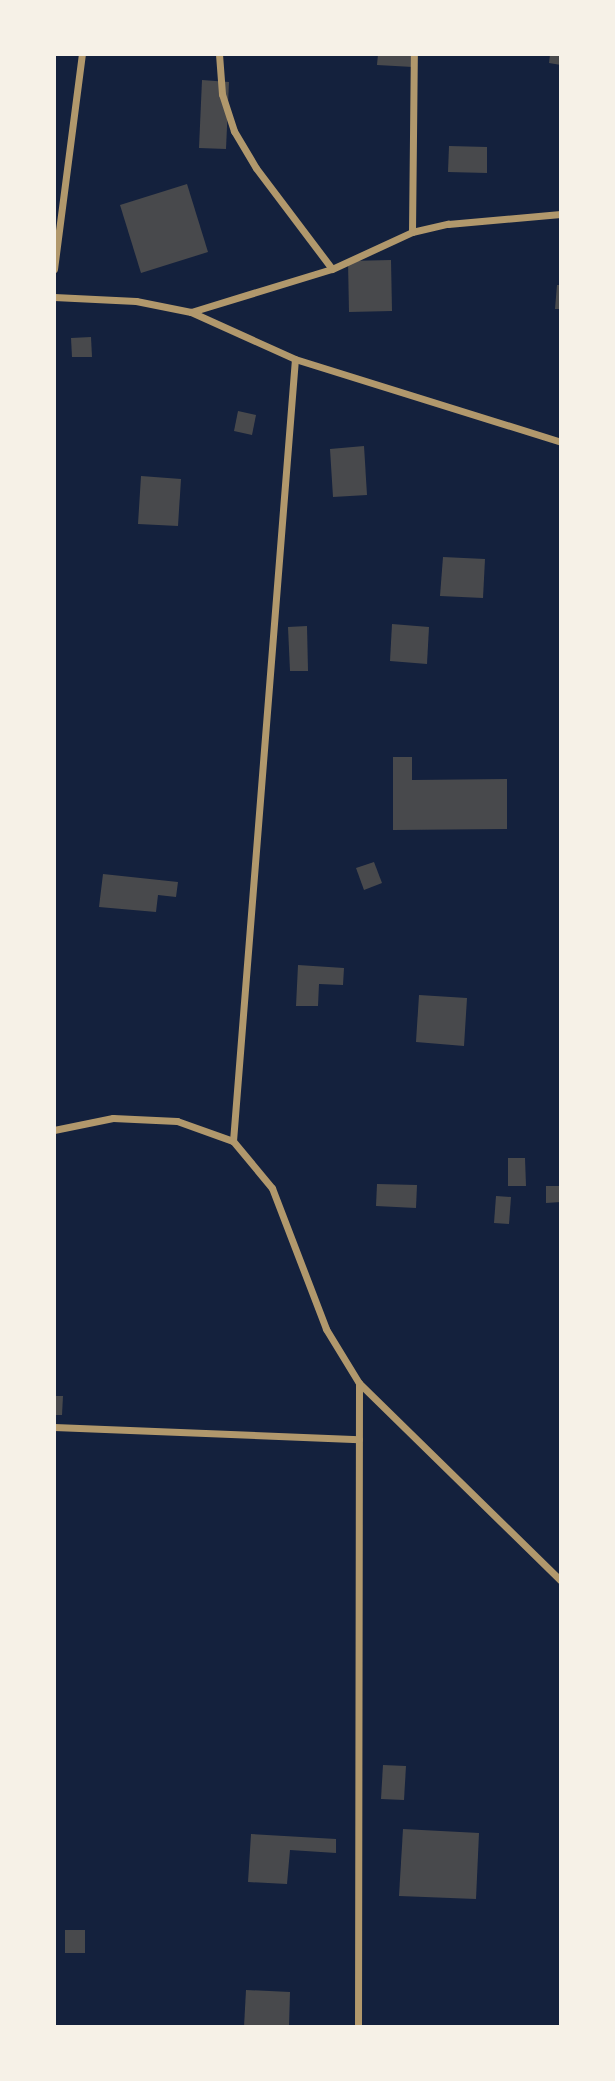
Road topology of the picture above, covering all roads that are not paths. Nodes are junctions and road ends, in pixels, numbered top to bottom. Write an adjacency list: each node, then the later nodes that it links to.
1 (82, 54): 6 (street)
2 (219, 54): 7 (street)
3 (414, 54): 5 (street)
4 (561, 214): 5 (street)
5 (412, 232): 7 (street)
6 (54, 269)
7 (332, 269): 9 (street)
8 (54, 297): 9 (street)
9 (191, 312): 10 (street)
10 (295, 359): 11 (street); 13 (street)
11 (561, 442)
12 (54, 1130): 13 (street)
13 (233, 1141): 14 (street)
14 (359, 1383): 16 (street); 17 (street)
15 (54, 1427): 16 (street)
16 (359, 1439): 18 (street)
17 (561, 1581)
18 (358, 2027)

